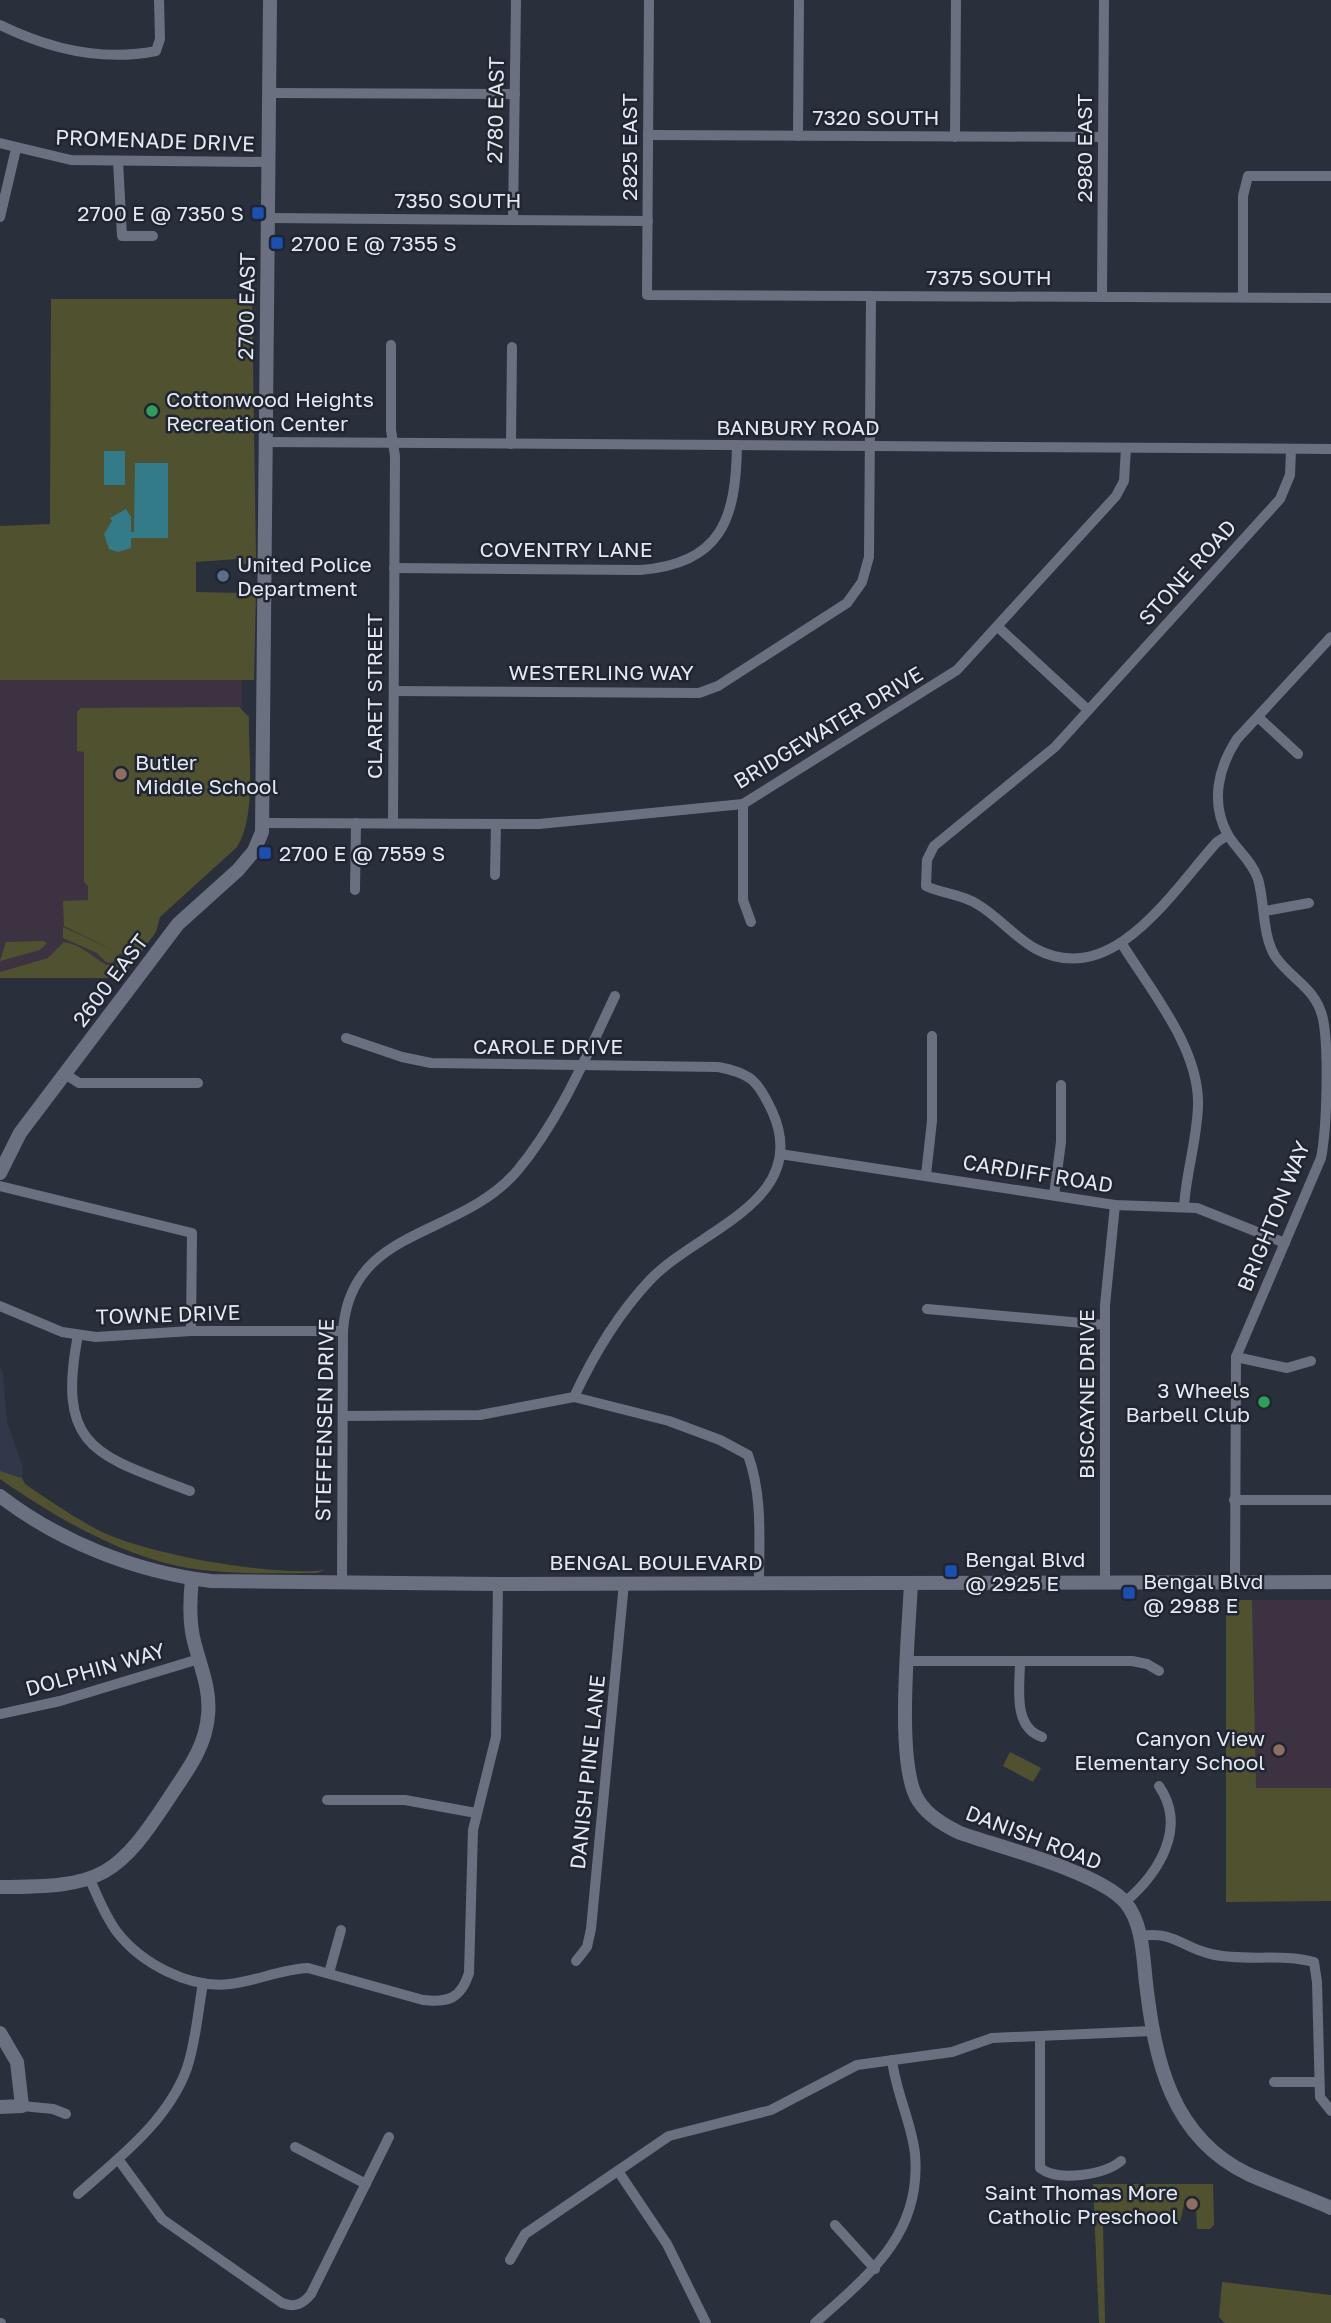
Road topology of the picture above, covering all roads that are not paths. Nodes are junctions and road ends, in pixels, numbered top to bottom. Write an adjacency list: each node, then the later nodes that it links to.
1 (159, 0): 8 (street)
2 (270, 0): 9 (street, 2700 EAST)
3 (516, 0): 10 (street, 2780 EAST)
4 (649, 0): 11 (street, 2825 EAST)
5 (800, 0): 12 (street)
6 (956, 0): 13 (street)
7 (1104, 0): 14 (street, 2980 EAST)
8 (0, 24)
9 (270, 93): 10 (street); 18 (street, 2700 EAST)
10 (515, 94): 22 (street, 2780 EAST)
11 (648, 135): 12 (street, 7320 SOUTH); 23 (street, 2825 EAST)
12 (798, 136): 13 (street, 7320 SOUTH)
13 (955, 137): 14 (street, 7320 SOUTH)
14 (1103, 137): 27 (street, 2980 EAST)
15 (0, 143): 16 (street, PROMENADE DRIVE)
16 (16, 149): 17 (street, PROMENADE DRIVE); 20 (street)
17 (118, 161): 18 (street, PROMENADE DRIVE); 24 (street)
18 (268, 162): 21 (street, 2700 EAST)
19 (1331, 176): 28 (street)
20 (0, 217)
21 (268, 218): 22 (street, 7350 SOUTH); 32 (street, 2700 EAST)
22 (513, 220): 23 (street, 7350 SOUTH)
23 (648, 221): 25 (street, 2825 EAST)
24 (153, 236)
25 (647, 295): 26 (street, 7375 SOUTH)
26 (871, 296): 27 (street, 7375 SOUTH); 36 (street, WESTERLING WAY)
27 (1102, 296): 28 (street, 7375 SOUTH)
28 (1243, 298): 29 (street, 7375 SOUTH)
29 (1331, 298)
30 (391, 345): 33 (street, CLARET STREET)
31 (512, 347): 34 (street)
32 (265, 442): 33 (street, BANBURY ROAD); 48 (street, 2700 EAST)
33 (393, 443): 34 (street, BANBURY ROAD); 40 (street, CLARET STREET)
34 (511, 444): 35 (street, BANBURY ROAD)
35 (737, 445): 36 (street, BANBURY ROAD); 40 (street, COVENTRY LANE)
36 (871, 446): 37 (street, BANBURY ROAD); 43 (street, WESTERLING WAY)
37 (1126, 448): 39 (street, BANBURY ROAD); 41 (street, BRIDGEWATER DRIVE)
38 (1331, 449): 39 (street, BANBURY ROAD)
39 (1291, 450): 44 (street, STONE ROAD)
40 (394, 568): 43 (street, CLARET STREET)
41 (998, 626): 44 (street); 47 (street, BRIDGEWATER DRIVE)
42 (1331, 637): 45 (street, BRIGHTON WAY)
43 (394, 691): 50 (street, CLARET STREET)
44 (1088, 710): 58 (street, STONE ROAD)
45 (1258, 717): 46 (street); 52 (street, BRIGHTON WAY)
46 (1298, 754)
47 (743, 804): 51 (street, BRIDGEWATER DRIVE); 57 (street)
48 (263, 823): 49 (street, BRIDGEWATER DRIVE); 64 (street, 2600 EAST)
49 (356, 823): 50 (street, BRIDGEWATER DRIVE); 54 (street)
50 (393, 824): 51 (street, BRIDGEWATER DRIVE)
51 (496, 824): 53 (street)
52 (1228, 835): 56 (street, BRIGHTON WAY); 58 (street)
53 (495, 875)
54 (355, 890)
55 (1310, 903): 56 (street)
56 (1265, 911): 60 (street, BRIGHTON WAY)
57 (751, 922)
58 (1122, 944): 74 (street)
59 (615, 996): 63 (street, STEFFENSEN DRIVE)
60 (1327, 1019): 75 (street, BRIGHTON WAY)
61 (932, 1036): 70 (street)
62 (346, 1038): 63 (street, CAROLE DRIVE)
63 (580, 1065): 68 (street, CAROLE DRIVE); 80 (street, STEFFENSEN DRIVE)
64 (65, 1074): 65 (street); 67 (street, 2600 EAST)
65 (198, 1083)
66 (1061, 1085): 72 (street)
67 (5, 1149): 69 (street, 2600 EAST)
68 (780, 1154): 70 (street, CARDIFF ROAD); 84 (street)
69 (0, 1173)
70 (926, 1175): 72 (street, CARDIFF ROAD)
71 (0, 1186): 79 (street)
72 (1054, 1195): 73 (street, CARDIFF ROAD)
73 (1115, 1205): 74 (street, CARDIFF ROAD); 78 (street, BISCAYNE DRIVE)
74 (1184, 1207): 75 (street, CARDIFF ROAD)
75 (1284, 1242): 82 (street, BRIGHTON WAY)
76 (0, 1307): 81 (street, TOWNE DRIVE)
77 (927, 1309): 78 (street)
78 (1104, 1325): 95 (street, BISCAYNE DRIVE)
79 (191, 1331): 80 (street, TOWNE DRIVE); 81 (street, TOWNE DRIVE)
80 (343, 1331): 85 (street, STEFFENSEN DRIVE)
81 (78, 1335): 86 (street)
82 (1236, 1357): 83 (street); 88 (street, BRIGHTON WAY)
83 (1311, 1361)
84 (574, 1397): 85 (street); 93 (street)
85 (343, 1416): 97 (street, STEFFENSEN DRIVE)
86 (190, 1491)
87 (0, 1496): 90 (street, BENGAL BOULEVARD)
88 (1234, 1500): 89 (street); 91 (street, BRIGHTON WAY)
89 (1331, 1500)
90 (192, 1579): 97 (street, BENGAL BOULEVARD); 99 (street)
91 (1235, 1582): 95 (street, BENGAL BOULEVARD); 96 (street, BENGAL BOULEVARD)
92 (624, 1583): 93 (street, BENGAL BOULEVARD); 98 (street, BENGAL BOULEVARD); 113 (street, DANISH PINE LANE)
93 (759, 1583): 94 (street, BENGAL BOULEVARD)
94 (911, 1583): 95 (street, BENGAL BOULEVARD); 100 (street, DANISH ROAD)
95 (1104, 1583)
96 (1331, 1583)
97 (342, 1584): 98 (street, BENGAL BOULEVARD)
98 (498, 1584): 107 (street)
99 (199, 1659): 103 (street, DOLPHIN WAY); 108 (street)
100 (908, 1661): 101 (street); 110 (street, DANISH ROAD)
101 (1020, 1661): 102 (street); 104 (street)
102 (1158, 1671)
103 (0, 1714)
104 (1042, 1737)
105 (1159, 1786): 110 (street)
106 (327, 1800): 107 (street)
107 (476, 1813): 114 (street)
108 (89, 1880): 109 (street); 115 (street)
109 (0, 1887)
110 (1125, 1902): 112 (street)
111 (341, 1930): 114 (street)
112 (1140, 1936): 116 (street); 121 (street)
113 (576, 1961)
114 (329, 1973): 115 (street)
115 (203, 1983): 128 (street)
116 (1152, 2031): 118 (street); 133 (street)
117 (0, 2033): 122 (street)
118 (1040, 2037): 119 (street); 129 (street)
119 (892, 2060): 130 (street); 136 (street)
120 (1274, 2082): 121 (street)
121 (1318, 2082): 124 (street)
122 (22, 2106): 123 (street); 125 (street)
123 (0, 2107)
124 (1331, 2111)
125 (66, 2114)
126 (389, 2137): 131 (street)
127 (295, 2147): 131 (street)
128 (118, 2160): 131 (street); 132 (street)
129 (1121, 2161)
130 (618, 2171): 135 (street); 137 (street)
131 (366, 2184)
132 (78, 2194)
133 (1331, 2208)
134 (835, 2225): 136 (street)
135 (510, 2260)
136 (875, 2269): 138 (street)
137 (706, 2323)
138 (815, 2323)

